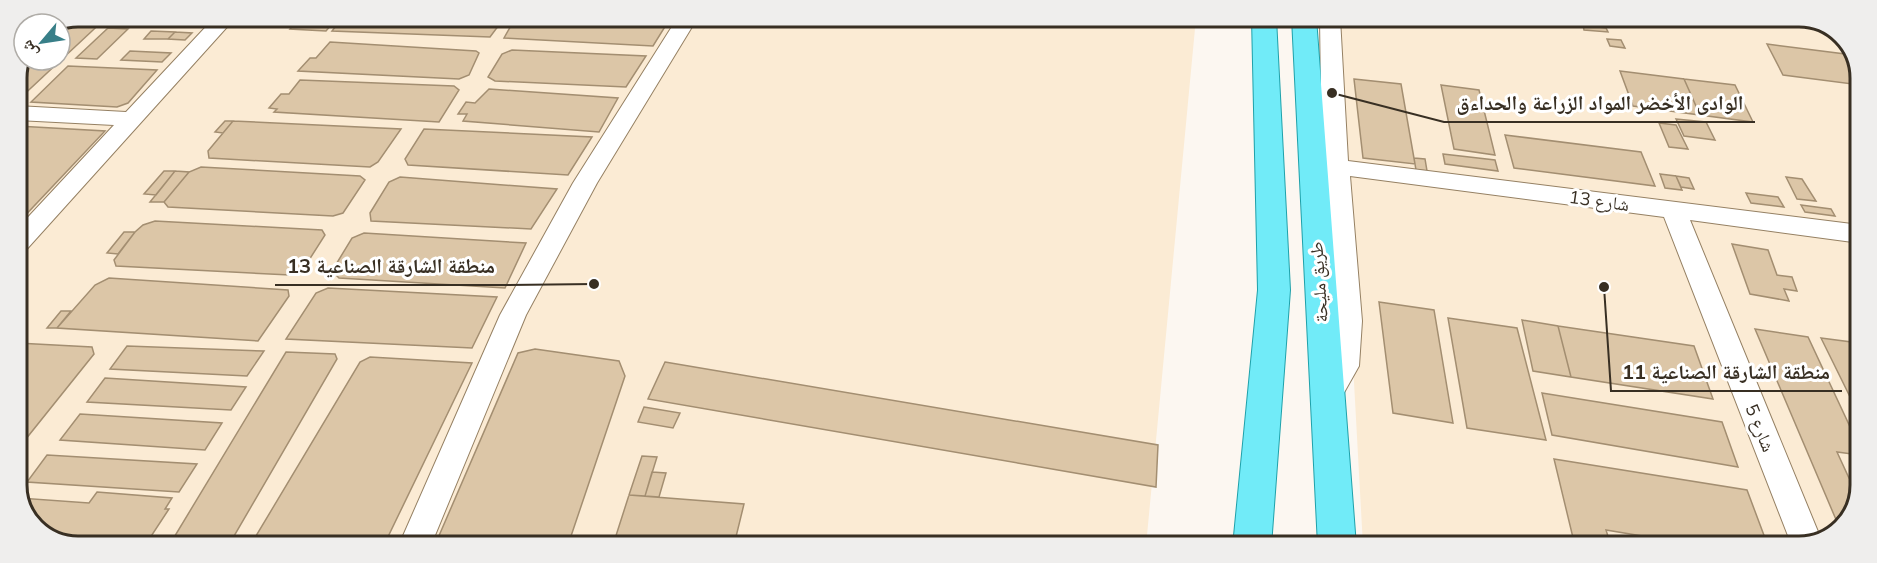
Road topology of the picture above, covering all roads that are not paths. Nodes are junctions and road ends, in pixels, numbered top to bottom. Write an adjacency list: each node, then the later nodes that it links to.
1 (217, 27): 7 (street)
2 (682, 27): 13 (street)
3 (1264, 27): 14 (main road)
4 (1305, 27): 12 (main road, طريق مليحة)
5 (1330, 27): 8 (street)
6 (27, 114): 7 (street)
7 (132, 119): 10 (street)
8 (1339, 166): 9 (street, شارع 13); 12 (street)
9 (1674, 211): 11 (street, شارع 13); 16 (street, شارع 5)
10 (27, 232)
11 (1850, 233)
12 (1328, 397): 15 (main road, طريق مليحة)
13 (419, 536)
14 (1253, 536)
15 (1336, 536)
16 (1804, 536)

